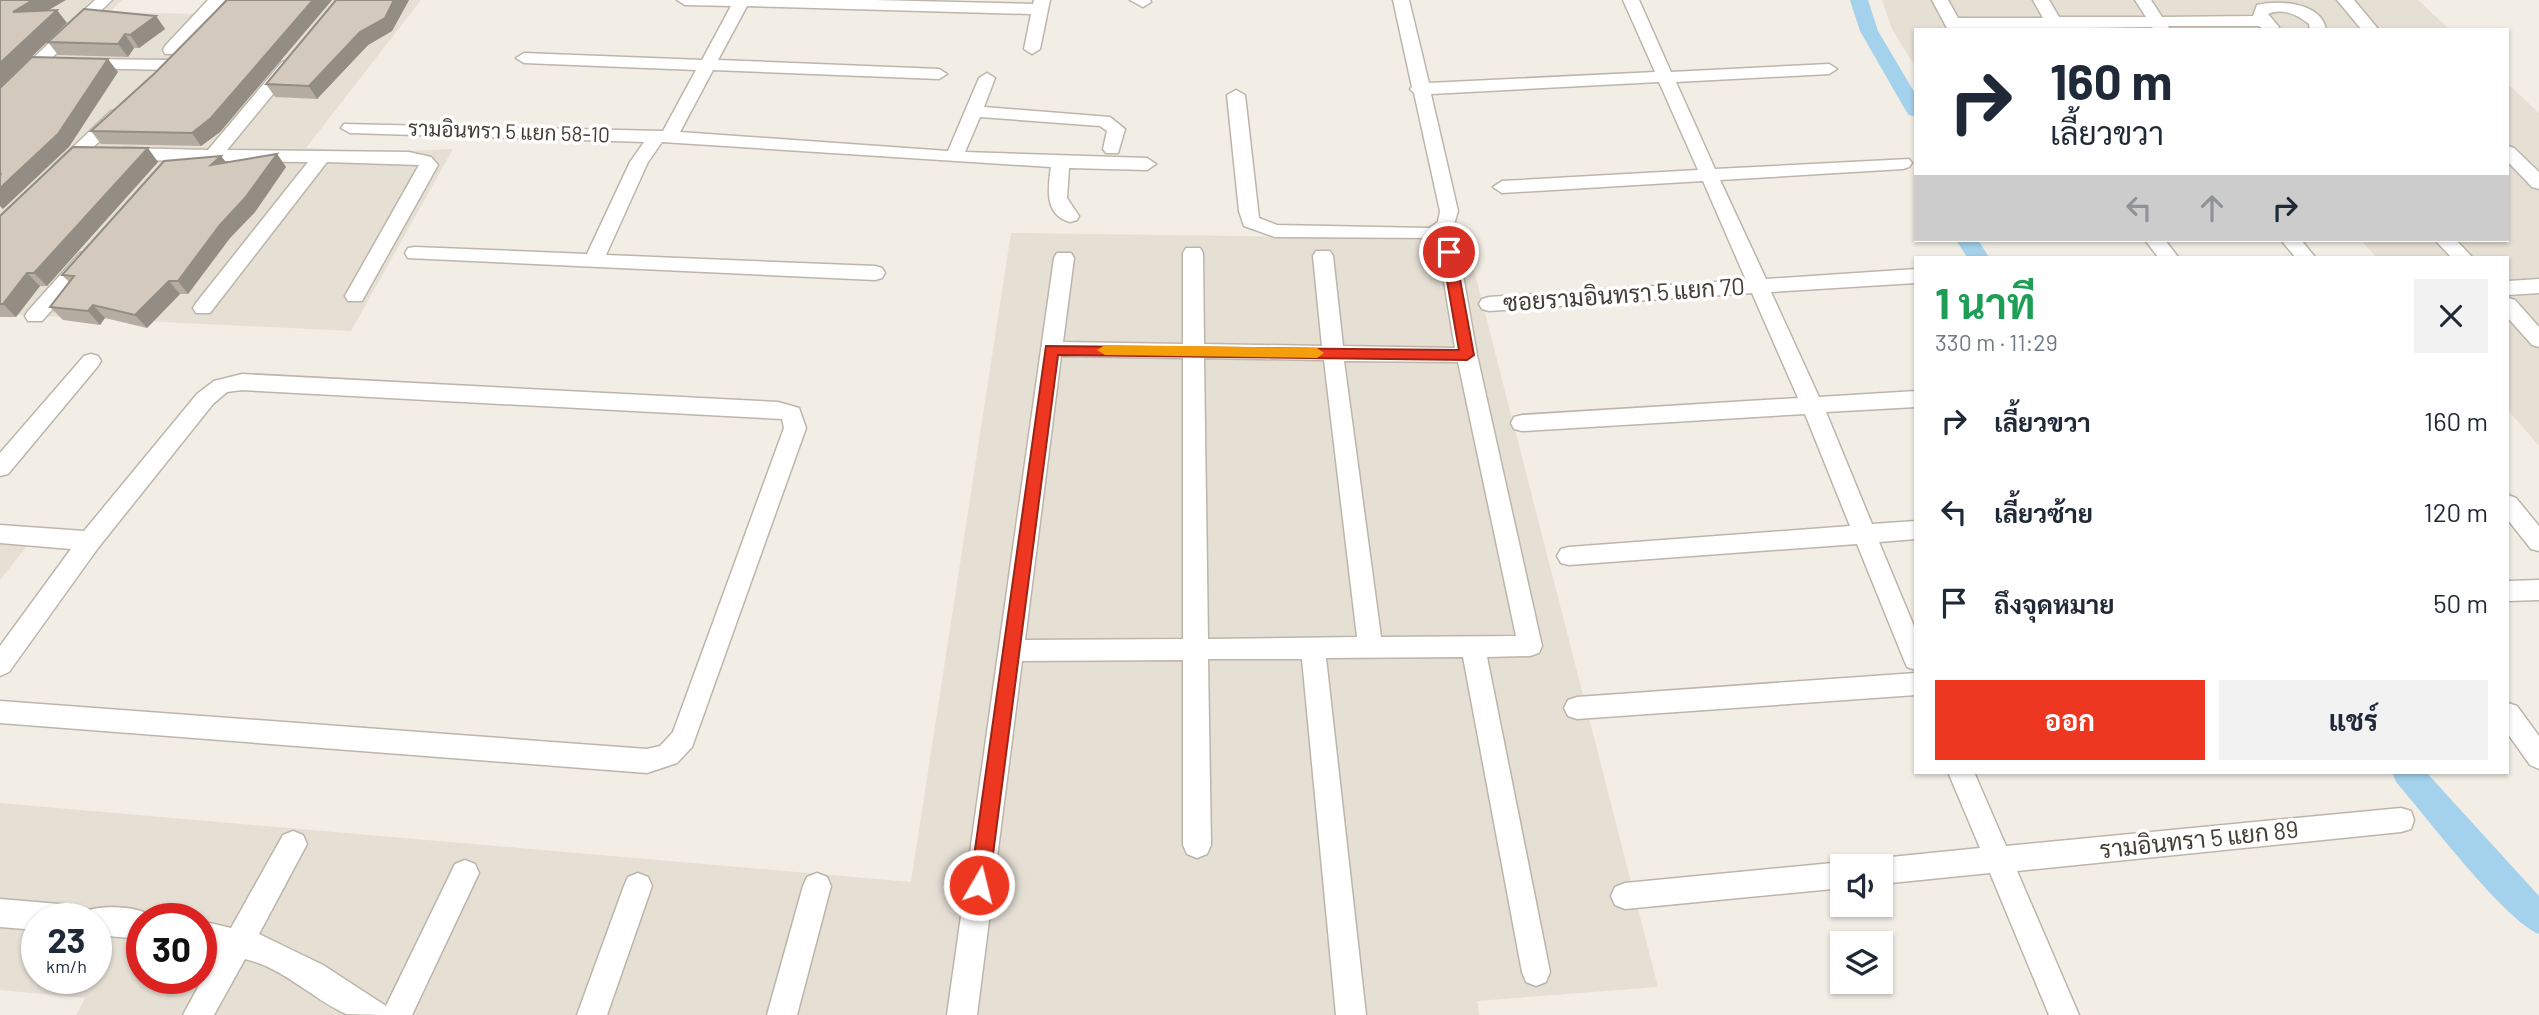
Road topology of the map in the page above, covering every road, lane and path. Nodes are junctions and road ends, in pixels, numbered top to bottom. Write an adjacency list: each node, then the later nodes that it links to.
1 (104, 0): 23 (street)
2 (685, 0): 10 (street)
3 (1401, 0): 30 (street)
4 (1630, 0): 27 (street)
5 (1940, 0): 13 (street)
6 (2041, 0): 14 (street)
7 (2143, 0): 15 (street)
8 (2346, 0): 18 (street)
9 (226, 1): 21 (street)
10 (742, 1): 12 (street); 24 (street)
11 (2271, 3): 16 (street); 17 (street)
12 (1041, 5): 19 (street)
13 (1954, 26): 14 (street)
14 (2055, 26): 15 (street)
15 (2158, 26): 16 (street)
16 (2270, 26)
17 (2318, 28)
18 (2369, 28)
19 (1032, 49)
20 (300, 51): 40 (street)
21 (171, 58): 23 (street); 29 (street)
22 (524, 58): 24 (street)
23 (37, 63): 32 (street)
24 (708, 64): 26 (street); 36 (street)
25 (1829, 69): 27 (street)
26 (939, 74)
27 (1666, 76): 30 (street); 47 (street)
28 (987, 78): 34 (street)
29 (152, 83)
30 (1419, 89): 31 (street)
31 (1236, 96)
32 (0, 98)
33 (133, 100): 38 (street)
34 (973, 111): 37 (street); 42 (street)
35 (350, 128): 36 (street, รามอินทรา 5 แยก 58-10)
36 (663, 137): 42 (street, รามอินทรา 5 แยก 58-10); 65 (street)
37 (1112, 149)
38 (76, 152): 41 (street); 49 (street)
39 (2509, 153): 50 (street)
40 (213, 155): 41 (street); 43 (street)
41 (177, 156): 48 (street)
42 (954, 157): 44 (street, รามอินทรา 5 แยก 58-10)
43 (321, 158): 71 (street); 74 (street)
44 (1061, 162): 46 (street, รามอินทรา 5 แยก 58-10); 52 (street)
45 (1903, 163): 47 (street)
46 (1147, 164)
47 (1710, 173): 51 (street); 68 (street)
48 (159, 176)
49 (48, 180)
50 (2539, 183)
51 (1502, 187)
52 (1070, 216)
53 (2157, 242): 61 (street)
54 (2293, 242): 62 (street)
55 (2447, 242): 63 (street)
56 (97, 246): 75 (street)
57 (1449, 252): 80 (street)
58 (415, 253): 65 (street)
59 (1193, 253): 78 (street)
60 (1323, 256): 79 (street)
61 (2167, 256)
62 (2304, 256)
63 (2461, 256)
64 (1064, 258): 77 (street)
65 (594, 260): 66 (street)
66 (875, 273)
67 (1914, 276): 68 (street, ซอยรามอินทรา 5 แยก 70)
68 (1760, 286): 72 (street, ซอยรามอินทรา 5 แยก 70); 83 (street)
69 (2539, 286): 70 (street)
70 (2509, 288)
71 (355, 296)
72 (1489, 304)
73 (2509, 306): 76 (street)
74 (203, 308)
75 (35, 316)
76 (2539, 340)
77 (1052, 349): 78 (street); 99 (street)
78 (1194, 351): 79 (street); 98 (street)
79 (1333, 353): 80 (street); 96 (street)
80 (1467, 355): 95 (street)
81 (91, 361): 85 (street)
82 (1914, 399): 83 (street)
83 (1812, 405): 84 (street); 88 (street)
84 (1522, 423)
85 (0, 468)
86 (2509, 506): 91 (street)
87 (1914, 530): 88 (street)
88 (1866, 533): 92 (street); 100 (street)
89 (0, 534): 90 (street)
90 (90, 541): 101 (street); 104 (street)
91 (2539, 542)
92 (1569, 556)
93 (2539, 590): 94 (street)
94 (2509, 592)
95 (1474, 646): 96 (street); 122 (street)
96 (1370, 647): 97 (street)
97 (1313, 648): 98 (street); 129 (street)
98 (1197, 649): 99 (street); 110 (street)
99 (1011, 651): 128 (street)
100 (1914, 655)
101 (0, 665)
102 (1914, 684): 103 (street)
103 (1577, 708)
104 (0, 712)
105 (2509, 716): 106 (street)
106 (2539, 757)
107 (1962, 774): 111 (street)
108 (2401, 820): 111 (street, รามอินทรา 5 แยก 89)
109 (293, 844): 121 (street)
110 (1197, 845)
111 (1998, 860): 112 (street, รามอินทรา 5 แยก 89); 130 (street)
112 (1893, 871)
113 (465, 873): 125 (street)
114 (1830, 876): 117 (street)
115 (638, 886): 126 (street)
116 (817, 886): 127 (street)
117 (1625, 896)
118 (0, 913): 119 (street)
119 (21, 915)
120 (217, 938): 121 (street)
121 (238, 943): 123 (street); 124 (street)
122 (1536, 972)
123 (198, 1015)
124 (374, 1015)
125 (397, 1015)
126 (592, 1015)
127 (782, 1015)
128 (962, 1015)
129 (1350, 1015)
130 (2064, 1015)

